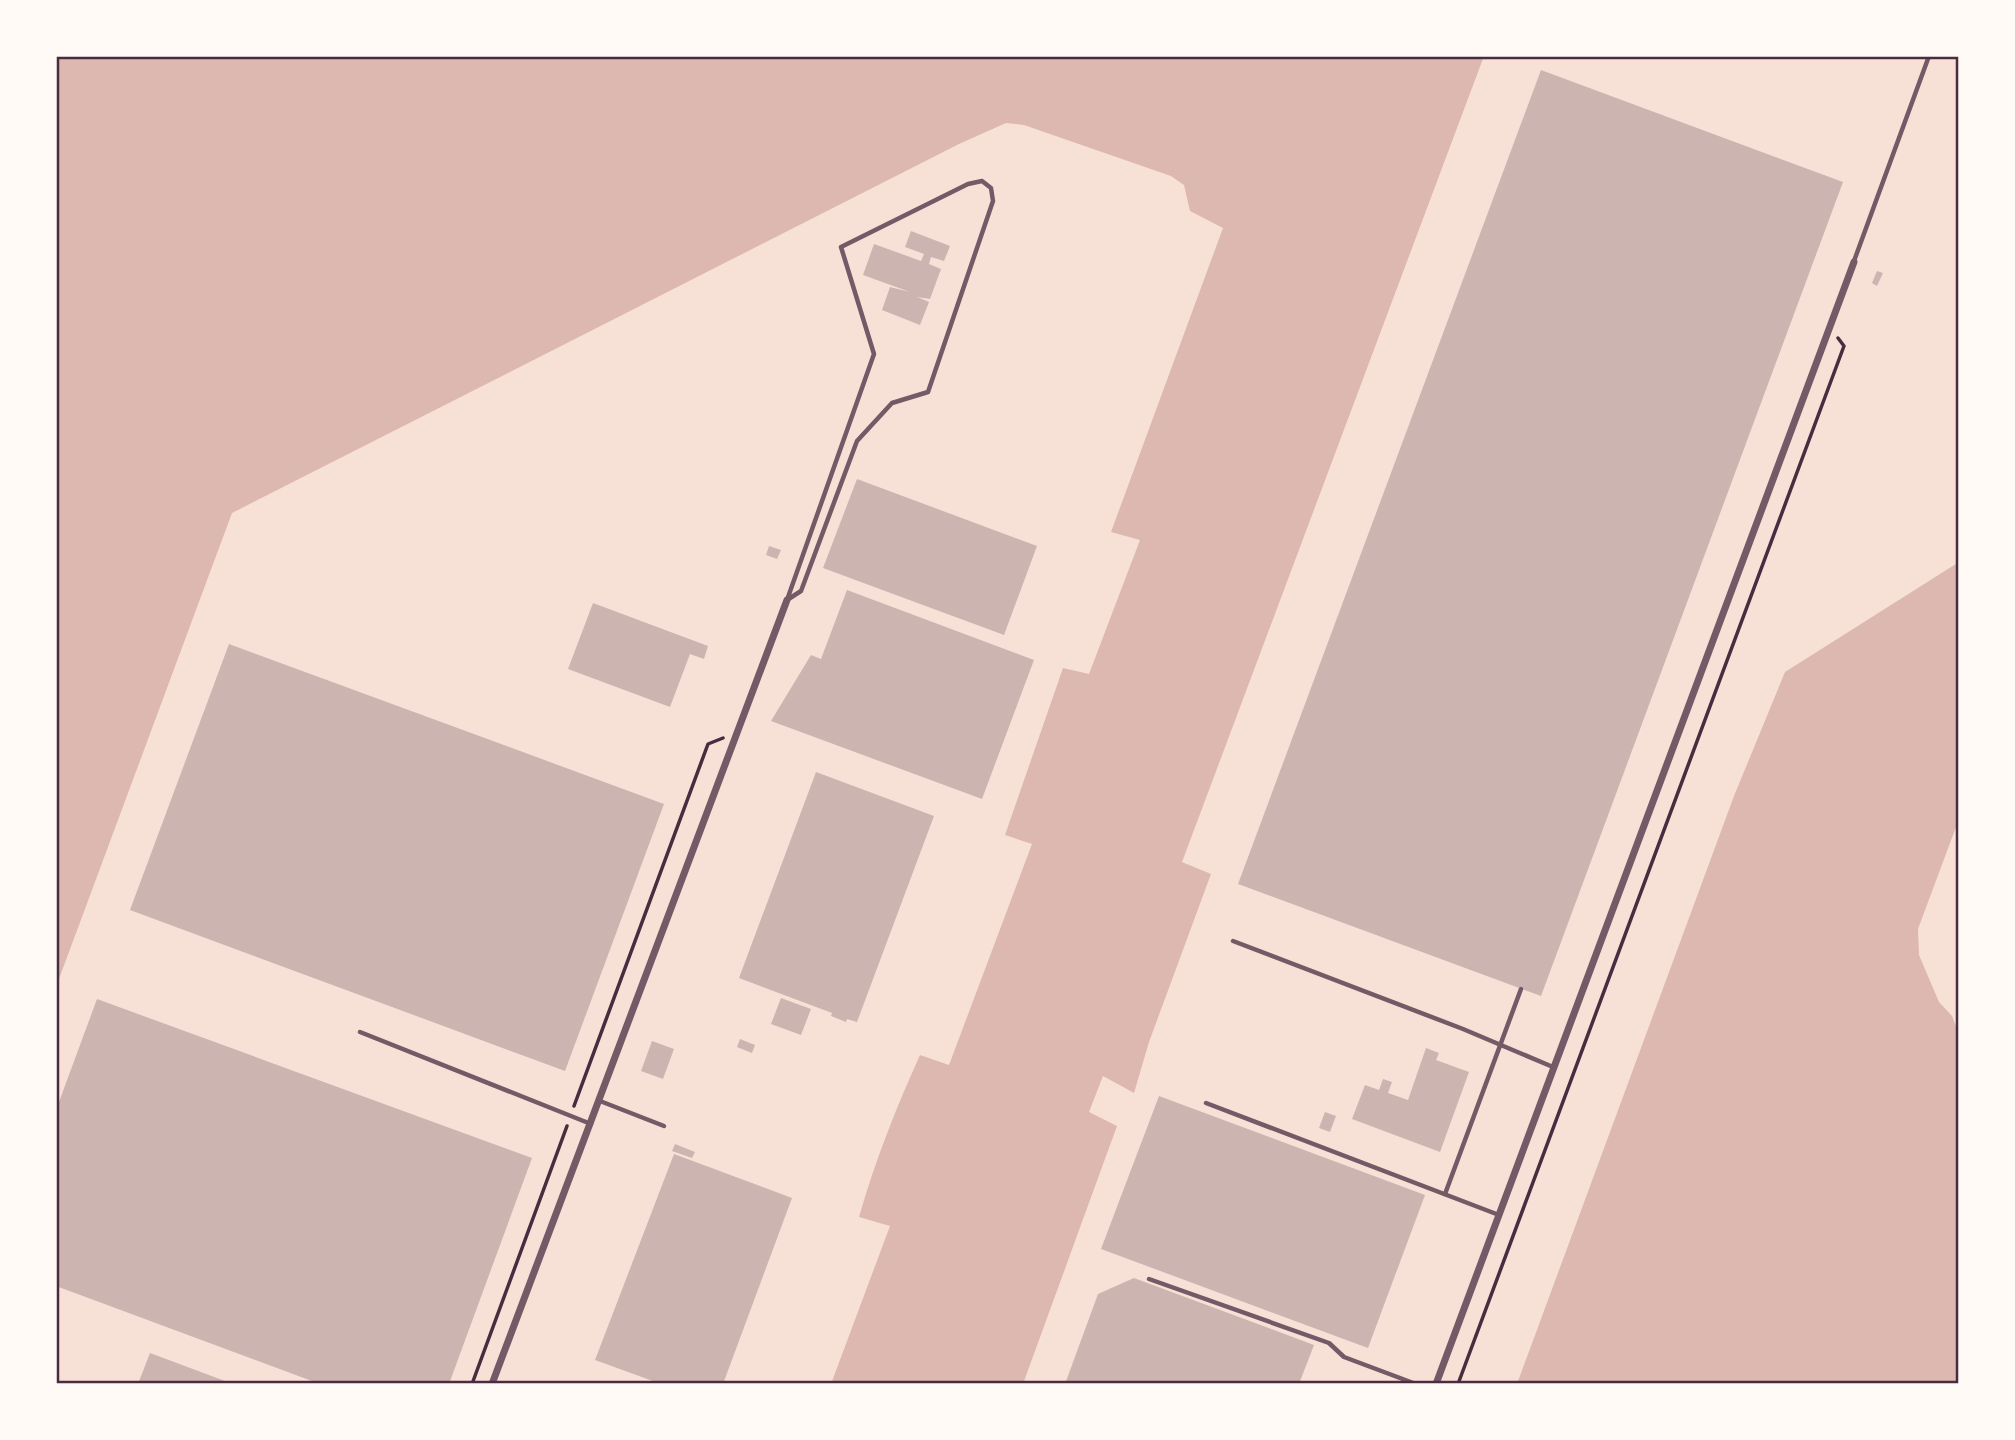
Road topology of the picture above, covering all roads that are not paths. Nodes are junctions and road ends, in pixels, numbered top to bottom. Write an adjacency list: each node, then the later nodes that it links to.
1 (1929, 56): 2 (lane)
2 (1854, 262): 8 (street)
3 (787, 600): 3 (lane); 9 (street)
4 (1233, 942): 7 (lane)
5 (1521, 989): 7 (lane)
6 (359, 1032): 11 (lane)
7 (1500, 1044): 8 (lane); 13 (lane)
8 (1554, 1067): 14 (street)
9 (600, 1101): 11 (street); 12 (lane)
10 (1206, 1103): 13 (lane)
11 (592, 1125): 16 (street)
12 (664, 1126)
13 (1445, 1194): 14 (lane)
14 (1499, 1215): 18 (street)
15 (1149, 1279): 17 (lane)
16 (492, 1384)
17 (1416, 1384)
18 (1436, 1384)

